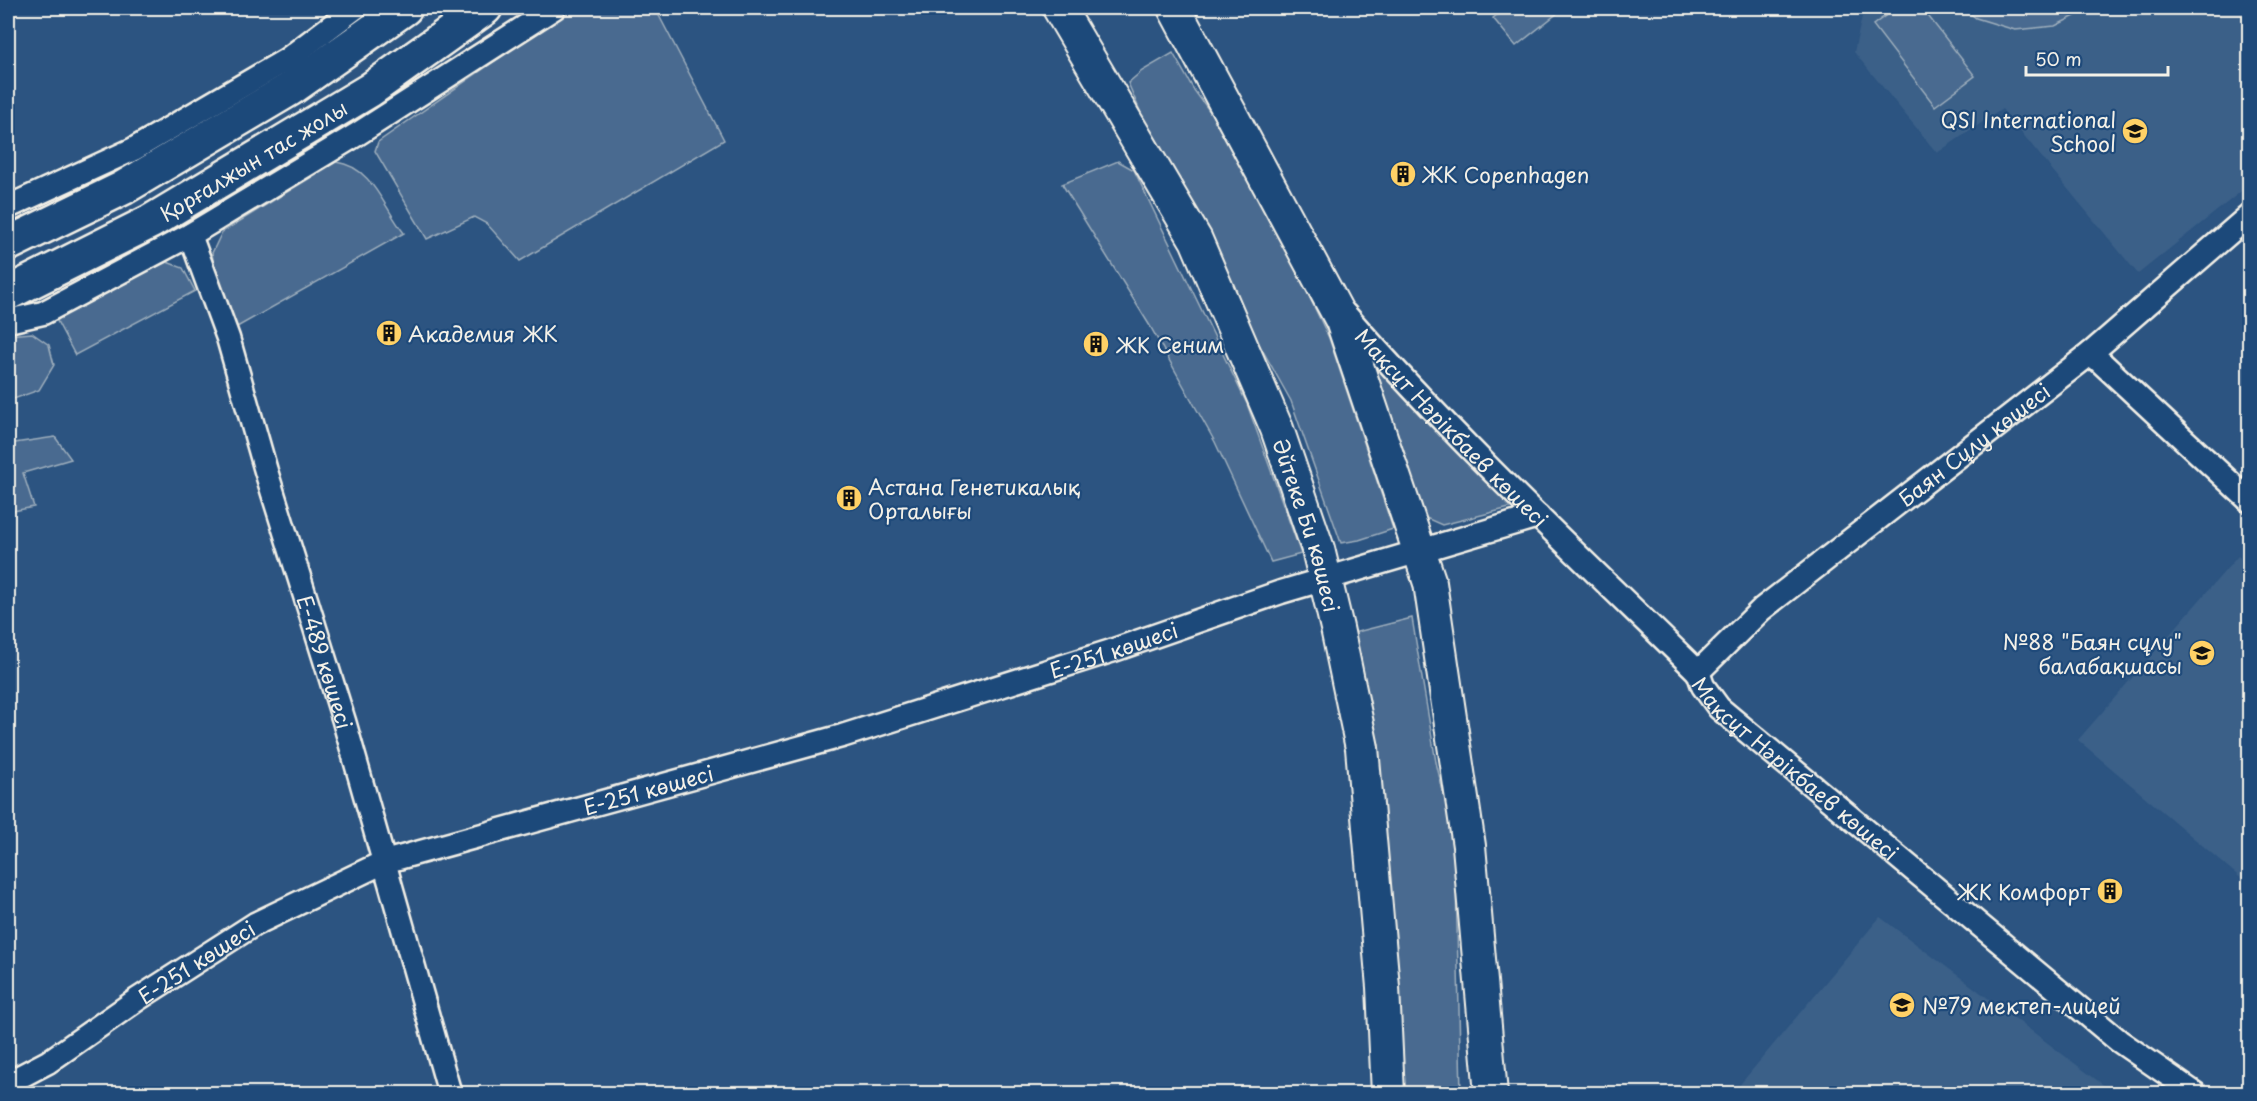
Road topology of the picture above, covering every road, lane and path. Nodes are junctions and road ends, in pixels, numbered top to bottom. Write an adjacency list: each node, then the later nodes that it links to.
1 (355, 8): 7 (street)
2 (405, 8): 10 (main road, Қорғалжын тас жолы)
3 (485, 8): 11 (main road, Қорғалжын тас жолы)
4 (554, 8): 9 (street)
5 (1059, 8): 18 (street, Әйтеке Би көшесі)
6 (1174, 8): 12 (street)
7 (8, 207)
8 (2250, 215): 14 (street, Баян Сұлу көшесі)
9 (190, 235): 13 (street); 20 (street, Е-489 көшесі)
10 (8, 244)
11 (8, 293)
12 (1332, 299): 16 (street, Мақсұт Нәрікбаев көшесі); 17 (street)
13 (8, 321)
14 (2091, 353): 15 (street); 19 (street, Баян Сұлу көшесі)
15 (2250, 501)
16 (1538, 516): 17 (street, Е-251 көшесі); 19 (street, Мақсұт Нәрікбаев көшесі)
17 (1420, 552): 18 (street, Е-251 көшесі); 24 (street)
18 (1326, 580): 20 (street, Е-251 көшесі); 23 (street, Әйтеке Би көшесі)
19 (1698, 672): 25 (street, Мақсұт Нәрікбаев көшесі)
20 (384, 862): 21 (street, Е-251 көшесі); 22 (street, Е-489 көшесі)
21 (8, 1083)
22 (450, 1094)
23 (1388, 1094)
24 (1491, 1094)
25 (2196, 1094)

